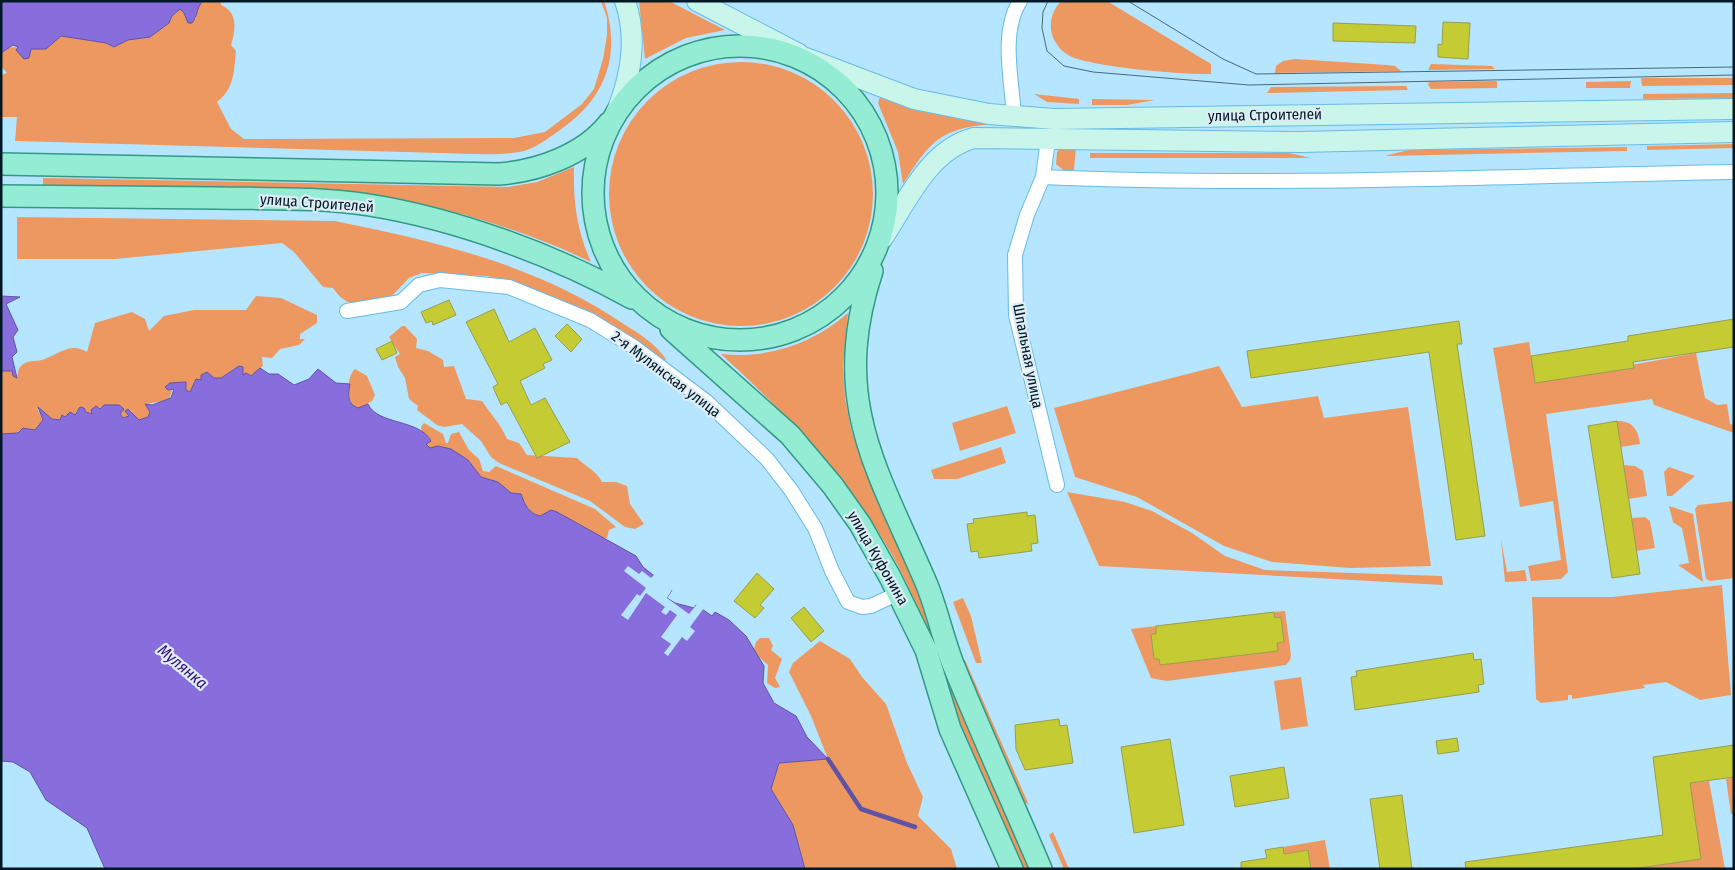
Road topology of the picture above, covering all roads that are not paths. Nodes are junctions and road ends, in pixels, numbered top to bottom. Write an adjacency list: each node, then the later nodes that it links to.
1 (625, 1): 7 (main road)
2 (697, 1): 4 (main road, улица Строителей)
3 (1020, 1): 6 (street)
4 (803, 56): 6 (main road, улица Строителей); 7 (main road); 14 (main road, улица Куфонина)
5 (1734, 109): 6 (main road, улица Строителей)
6 (1014, 116)
7 (614, 118): 10 (main road, улица Строителей); 15 (main road)
8 (1734, 132): 9 (main road, улица Строителей)
9 (1048, 140): 12 (street, Шпальная улица); 14 (main road, улица Строителей)
10 (7, 165)
11 (1734, 172): 12 (street)
12 (1043, 177): 17 (street, Шпальная улица)
13 (7, 196): 15 (main road, улица Строителей)
14 (881, 243): 15 (main road); 20 (main road, улица Куфонина)
15 (647, 307): 18 (main road, улица Куфонина)
16 (347, 311): 18 (street, 2-я Мулянская улица)
17 (1057, 485)
18 (899, 593): 19 (main road, улица Куфонина)
19 (1012, 869)
20 (1041, 869)

